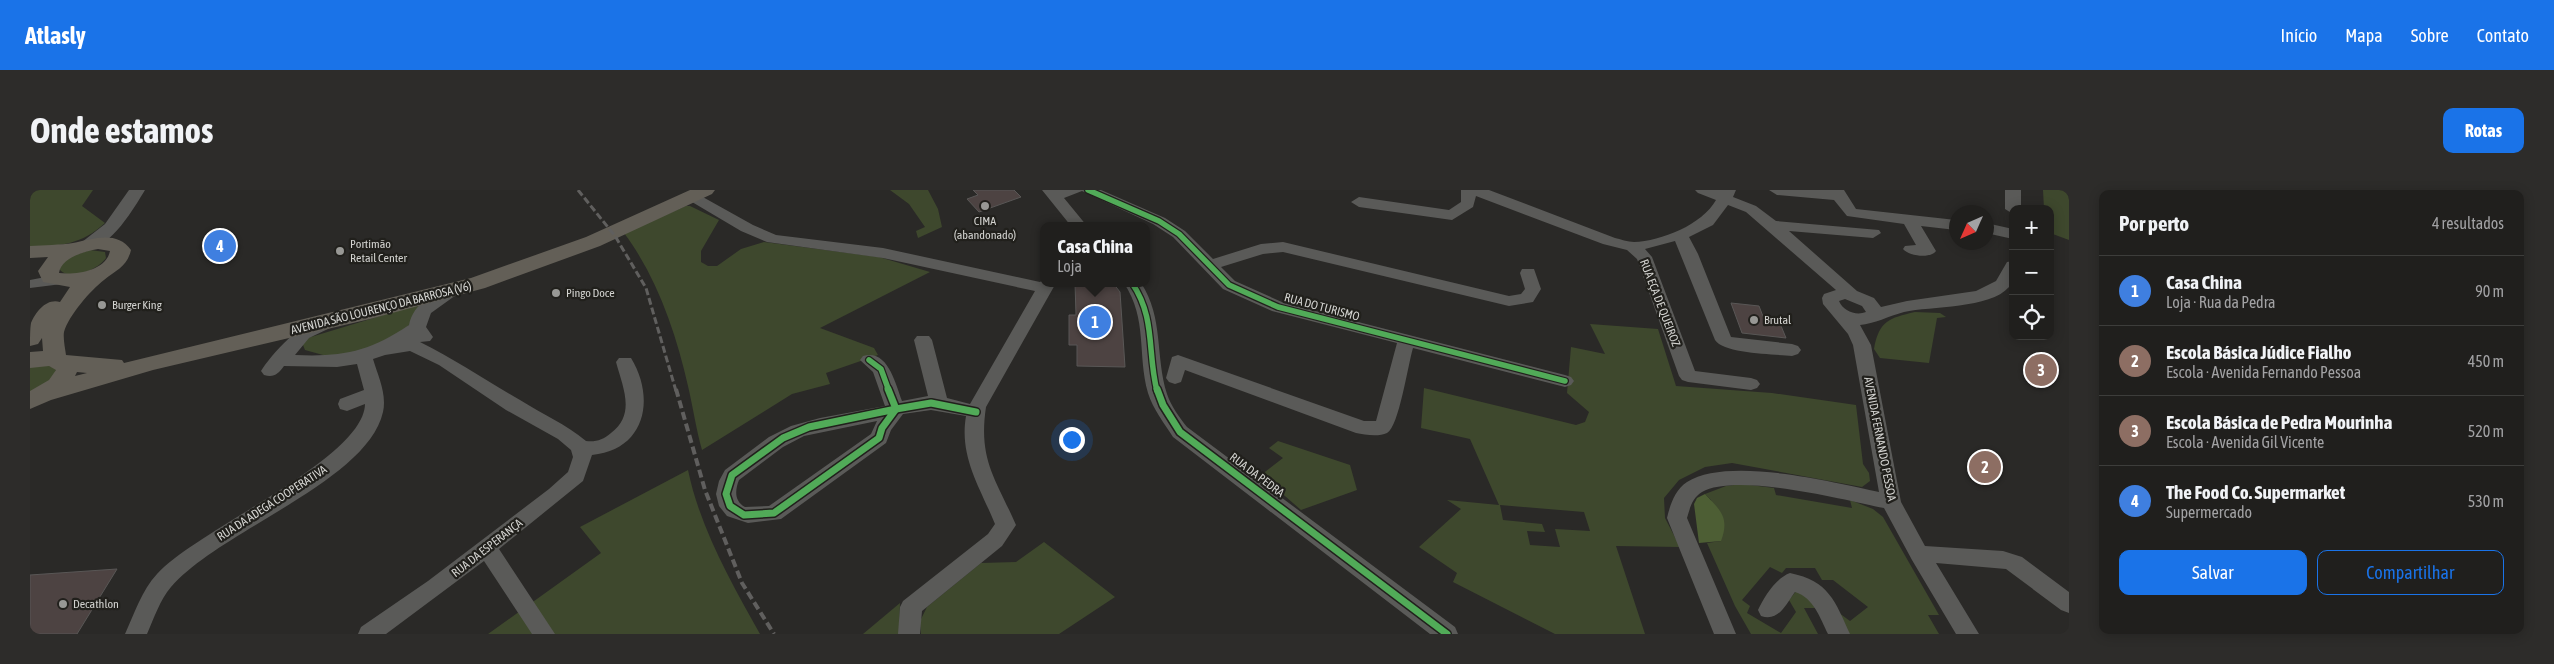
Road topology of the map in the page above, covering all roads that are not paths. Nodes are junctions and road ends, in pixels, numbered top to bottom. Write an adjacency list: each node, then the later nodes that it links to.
1 (137, 190): 15 (street)
2 (1075, 190): 10 (street)
3 (1469, 190): 13 (street)
4 (1474, 190): 27 (street, RUA EÇA DE QUEIROZ)
5 (1703, 190): 12 (street)
6 (1777, 190): 11 (street)
7 (2013, 190): 14 (street)
8 (696, 192): 24 (main road, AVENIDA SÃO LOURENÇO DA BARROSA (V6)); 36 (street)
9 (1097, 192): 30 (street, RUA DO TURISMO)
10 (1053, 193): 17 (street)
11 (1838, 193): 16 (street)
12 (1727, 194): 19 (street); 23 (street)
13 (1359, 202)
14 (2013, 205)
15 (120, 218): 25 (street); 26 (street)
16 (1910, 220): 18 (street); 28 (street)
17 (1076, 222)
18 (1949, 224)
19 (1772, 225): 21 (street); 31 (street)
20 (1994, 230): 22 (street)
21 (1873, 233)
22 (2009, 233)
23 (1679, 234): 27 (street); 53 (street)
24 (597, 235): 39 (main road, AVENIDA SÃO LOURENÇO DA BARROSA (V6)); 56 (main road, AVENIDA SÃO LOURENÇO DA BARROSA (V6))
25 (84, 246): 26 (main road); 29 (main road); 35 (main road)
26 (119, 247): 32 (main road)
27 (1633, 247): 62 (street, RUA EÇA DE QUEIROZ)
28 (1911, 249)
29 (30, 252)
30 (1210, 265): 33 (street); 49 (street, RUA DO TURISMO)
31 (1820, 268): 40 (street); 41 (street)
32 (100, 273): 35 (main road); 56 (main road)
33 (1528, 273)
34 (2009, 273): 42 (street)
35 (44, 276): 46 (main road)
36 (1040, 284)
37 (1045, 287): 68 (street)
38 (1135, 287): 81 (street, RUA DA PEDRA)
39 (460, 288): 44 (main road, AVENIDA SÃO LOURENÇO DA BARROSA (V6)); 45 (street)
40 (1851, 294): 41 (street); 42 (street)
41 (1832, 295): 43 (street)
42 (1871, 313): 43 (street); 50 (street)
43 (1842, 314): 50 (street)
44 (330, 321): 48 (main road, AVENIDA SÃO LOURENÇO DA BARROSA (V6)); 60 (street)
45 (417, 328): 51 (street); 52 (street)
46 (30, 339)
47 (923, 340): 66 (street)
48 (250, 341): 60 (street); 64 (main road, AVENIDA SÃO LOURENÇO DA BARROSA (V6))
49 (1406, 341): 59 (street); 61 (street, RUA DO TURISMO)
50 (1862, 345): 72 (street, AVENIDA FERNANDO PESSOA)
51 (386, 349): 54 (street); 70 (street)
52 (441, 349)
53 (1792, 350)
54 (364, 358): 60 (street); 63 (street, RUA DA ADEGA COOPERATIVA)
55 (30, 360): 56 (main road, AVENIDA SÃO LOURENÇO DA BARROSA (V6))
56 (59, 360): 64 (main road)
57 (869, 360): 67 (street)
58 (625, 362): 69 (street)
59 (1177, 363)
60 (275, 366)
61 (1565, 381)
62 (1750, 384)
63 (373, 393): 65 (street); 77 (street, RUA DA ADEGA COOPERATIVA)
64 (38, 397)
65 (346, 404)
66 (939, 404): 67 (street); 68 (street)
67 (896, 410): 67 (street)
68 (976, 412): 80 (street)
69 (614, 441): 70 (street); 71 (street, RUA DA ESPERANÇA)
70 (580, 447): 71 (street)
71 (576, 476): 73 (street, RUA DA ESPERANÇA)
72 (1891, 502): 74 (street, AVENIDA FERNANDO PESSOA); 82 (street)
73 (487, 548): 78 (street, RUA DA ESPERANÇA); 79 (street)
74 (1919, 554): 75 (street); 84 (street, AVENIDA FERNANDO PESSOA)
75 (2069, 604)
76 (1769, 610): 83 (street)
77 (136, 634)
78 (369, 634)
79 (544, 634)
80 (908, 634)
81 (1447, 634)
82 (1725, 634)
83 (1839, 634)
84 (1968, 634)

